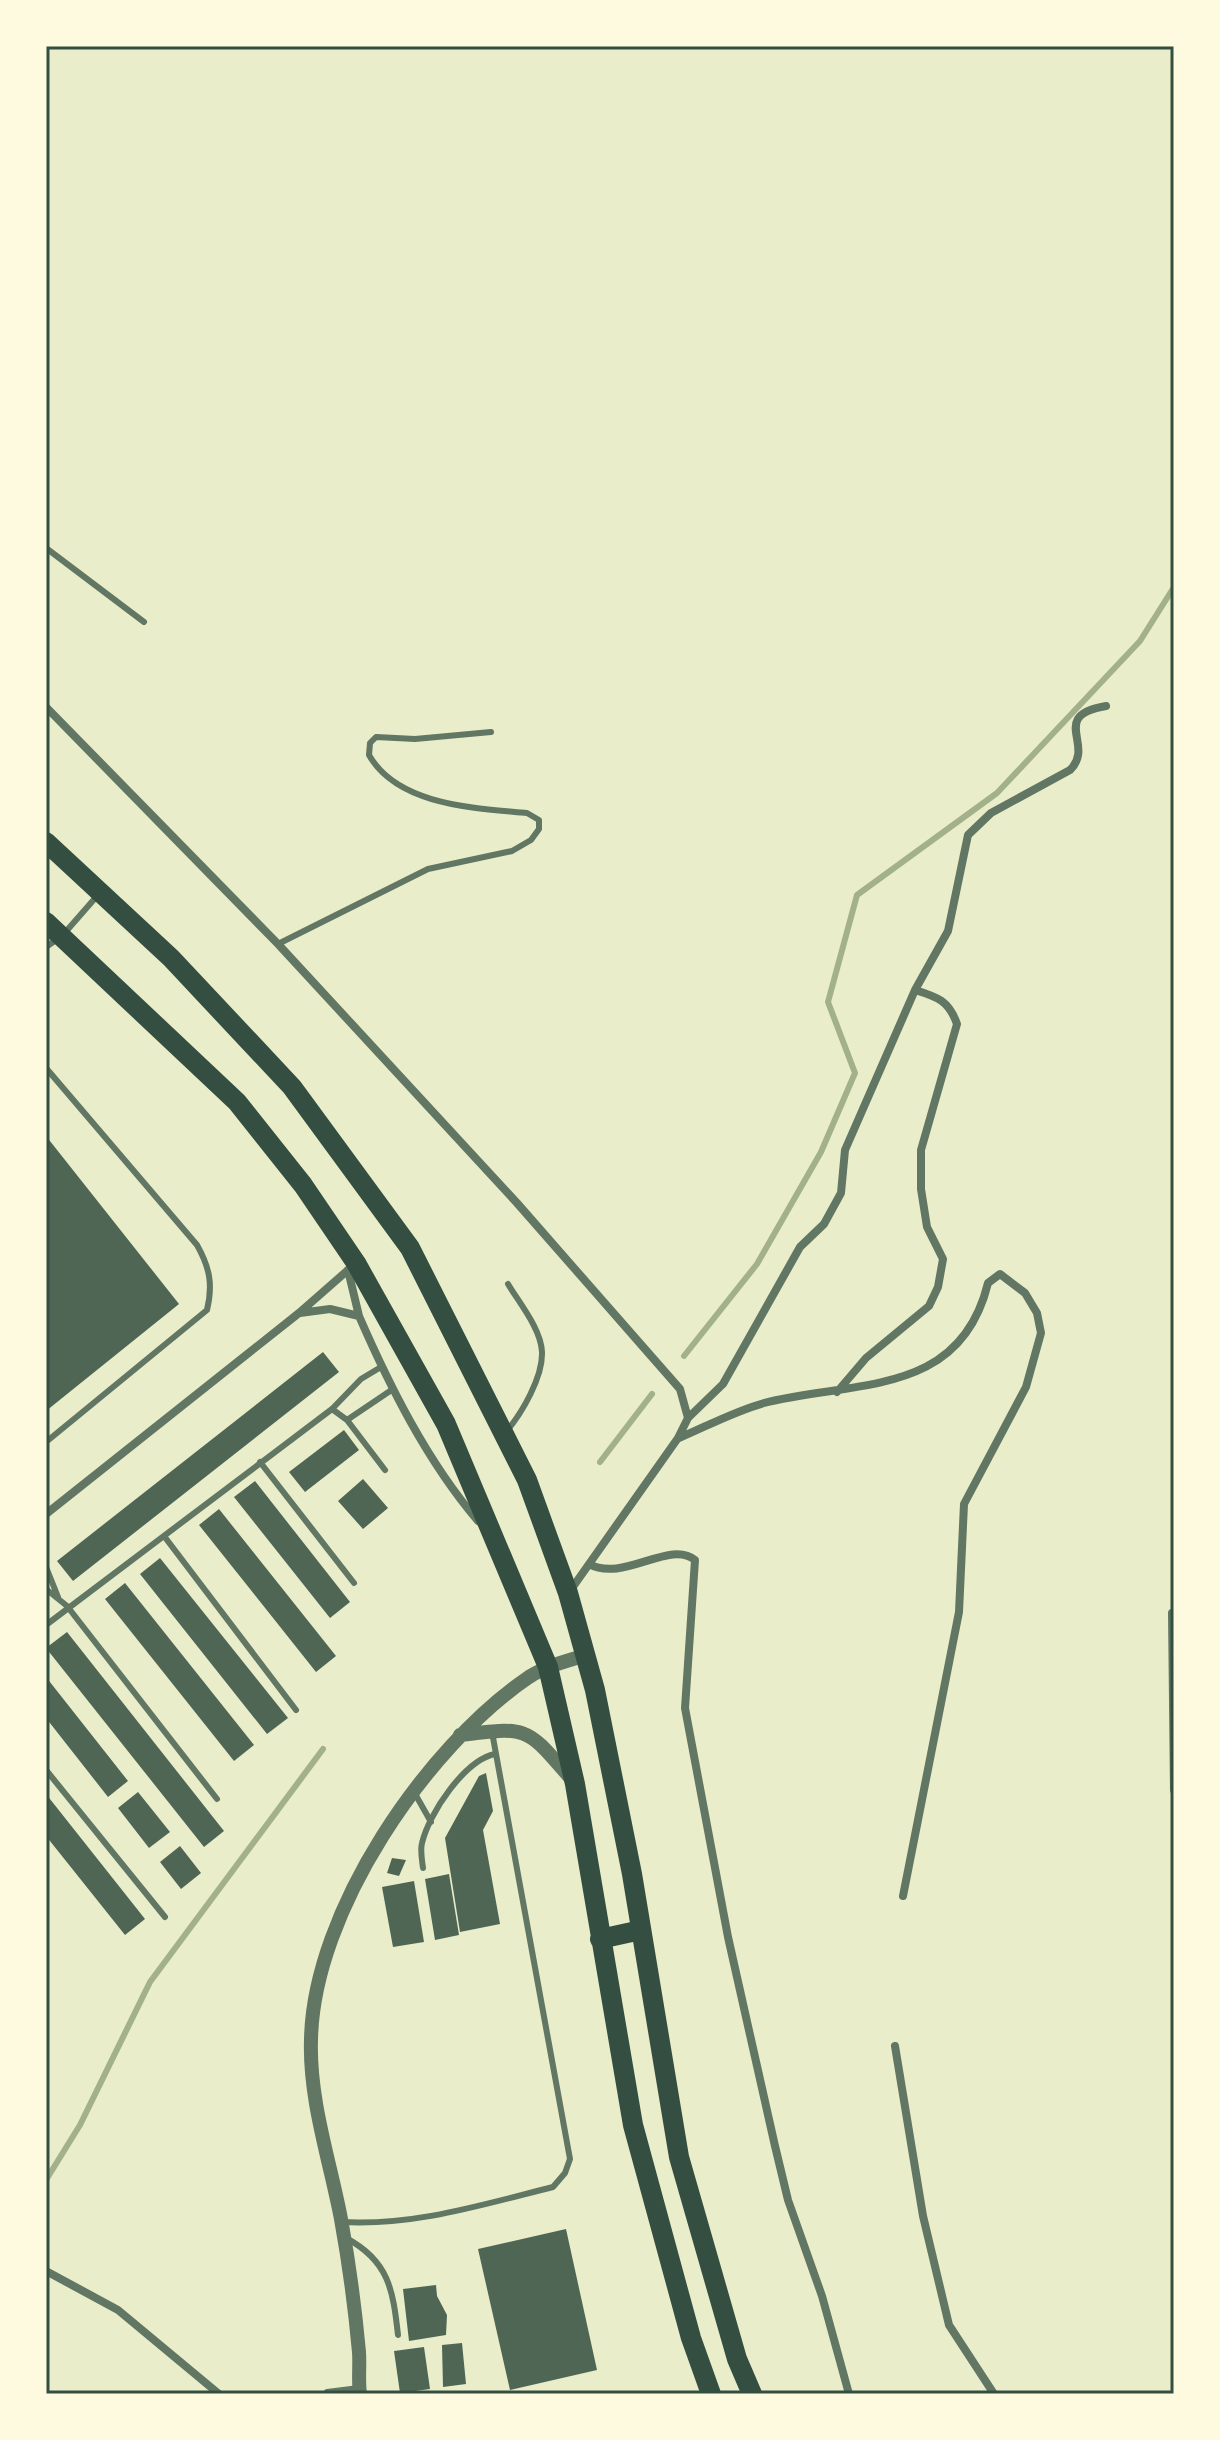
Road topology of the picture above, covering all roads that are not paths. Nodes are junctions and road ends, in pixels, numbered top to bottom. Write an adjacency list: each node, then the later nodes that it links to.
1 (46, 548): 2 (lane)
2 (144, 622)
3 (1106, 706): 11 (street)
4 (46, 707): 10 (street)
5 (491, 732): 10 (lane)
6 (46, 842): 7 (main road)
7 (102, 890): 9 (lane); 23 (main road)
8 (46, 922): 9 (main road)
9 (54, 942): 13 (main road)
10 (278, 944): 21 (street)
11 (915, 990): 19 (street); 21 (street)
12 (46, 1068): 25 (lane)
13 (352, 1267): 15 (street); 16 (street); 30 (main road)
14 (508, 1284): 23 (lane)
15 (299, 1313): 16 (street); 28 (street)
16 (359, 1316): 17 (street)
17 (381, 1367): 18 (street); 20 (lane)
18 (393, 1389): 22 (lane); 30 (street)
19 (837, 1392): 24 (street); 53 (street)
20 (332, 1409): 22 (lane); 26 (lane)
21 (688, 1418): 24 (street)
22 (347, 1420): 27 (lane)
23 (504, 1434): 35 (main road)
24 (678, 1438): 31 (street)
25 (46, 1442)
26 (260, 1462): 29 (lane); 33 (lane)
27 (385, 1470)
28 (46, 1514)
29 (164, 1536): 37 (lane); 42 (lane)
30 (499, 1544): 41 (main road)
31 (589, 1564): 35 (street); 66 (street)
32 (46, 1567): 36 (lane)
33 (354, 1583)
34 (46, 1589): 36 (lane)
35 (568, 1593): 40 (main road)
36 (58, 1597): 37 (lane)
37 (67, 1606): 39 (lane); 50 (lane)
38 (1172, 1613): 48 (street)
39 (46, 1625)
40 (586, 1655): 41 (street); 55 (main road)
41 (548, 1667): 44 (street); 47 (main road)
42 (296, 1710)
43 (492, 1731): 44 (street); 45 (lane); 47 (street)
44 (460, 1735): 49 (street)
45 (495, 1754): 51 (lane); 58 (lane)
46 (46, 1770): 54 (lane)
47 (575, 1784): 56 (main road)
48 (1174, 1790)
49 (414, 1792): 51 (lane); 58 (street)
50 (217, 1799)
51 (431, 1822): 52 (lane)
52 (423, 1868)
53 (903, 1896)
54 (165, 1917)
55 (641, 1930): 56 (main road); 65 (main road)
56 (600, 1939): 64 (main road)
57 (895, 2046): 67 (street)
58 (342, 2229): 60 (lane); 61 (street)
59 (46, 2271): 63 (street)
60 (398, 2335)
61 (360, 2391): 62 (lane)
62 (327, 2392)
63 (219, 2394)
64 (711, 2394)
65 (752, 2394)
66 (849, 2394)
67 (994, 2394)

